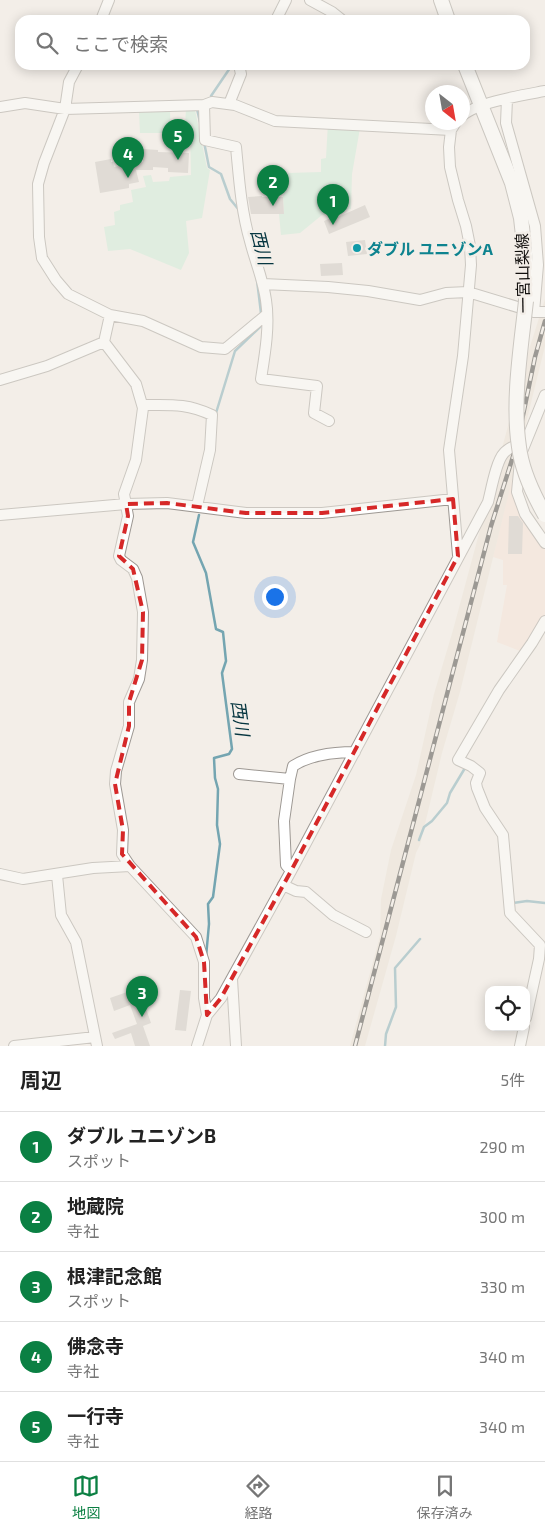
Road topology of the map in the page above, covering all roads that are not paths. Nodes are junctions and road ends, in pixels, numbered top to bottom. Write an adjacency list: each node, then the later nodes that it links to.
1 (109, 0): 5 (street)
2 (286, 0): 6 (street)
3 (441, 0): 8 (main road)
4 (314, 1): 7 (street)
5 (103, 15)
6 (278, 15)
7 (335, 15)
8 (446, 15)
9 (75, 70): 18 (street)
10 (240, 70): 14 (street)
11 (467, 70): 17 (main road, 一宮山梨線)
12 (545, 91): 13 (street)
13 (507, 99): 17 (street); 24 (street)
14 (229, 104): 16 (street); 20 (street)
15 (0, 105): 18 (street)
16 (204, 105): 18 (street); 22 (street)
17 (480, 106): 19 (street); 24 (main road, 一宮山梨線)
18 (65, 108): 26 (street)
19 (470, 111)
20 (425, 125)
21 (453, 130): 23 (street)
22 (263, 284): 23 (street); 27 (street)
23 (468, 292): 24 (street); 34 (street)
24 (530, 306): 25 (street); 38 (main road, 一宮山梨線, bridge)
25 (545, 312)
26 (110, 315): 27 (street); 28 (street)
27 (266, 316): 32 (street)
28 (104, 342): 29 (street); 31 (street)
29 (0, 380)
30 (545, 395): 33 (street)
31 (143, 405): 35 (street); 36 (street)
32 (329, 421)
33 (521, 453): 39 (street); 40 (street)
34 (453, 498): 36 (street); 40 (street)
35 (126, 504): 36 (street); 37 (street); 45 (street)
36 (197, 506)
37 (0, 515)
38 (545, 515)
39 (545, 543)
40 (458, 556): 42 (street)
41 (545, 621): 51 (street)
42 (355, 752): 44 (street); 46 (street)
43 (239, 774): 44 (street)
44 (290, 779): 46 (street)
45 (130, 866): 48 (street); 54 (street)
46 (291, 871): 49 (street)
47 (0, 874): 48 (street)
48 (58, 875): 56 (street)
49 (283, 885): 50 (street); 52 (street)
50 (366, 932)
51 (542, 943): 53 (street)
52 (232, 978): 54 (street); 59 (street)
53 (530, 1000)
54 (208, 1015): 58 (street)
55 (523, 1031): 60 (street)
56 (96, 1042): 57 (street)
57 (14, 1046)
58 (197, 1046)
59 (236, 1046)
60 (520, 1046)

